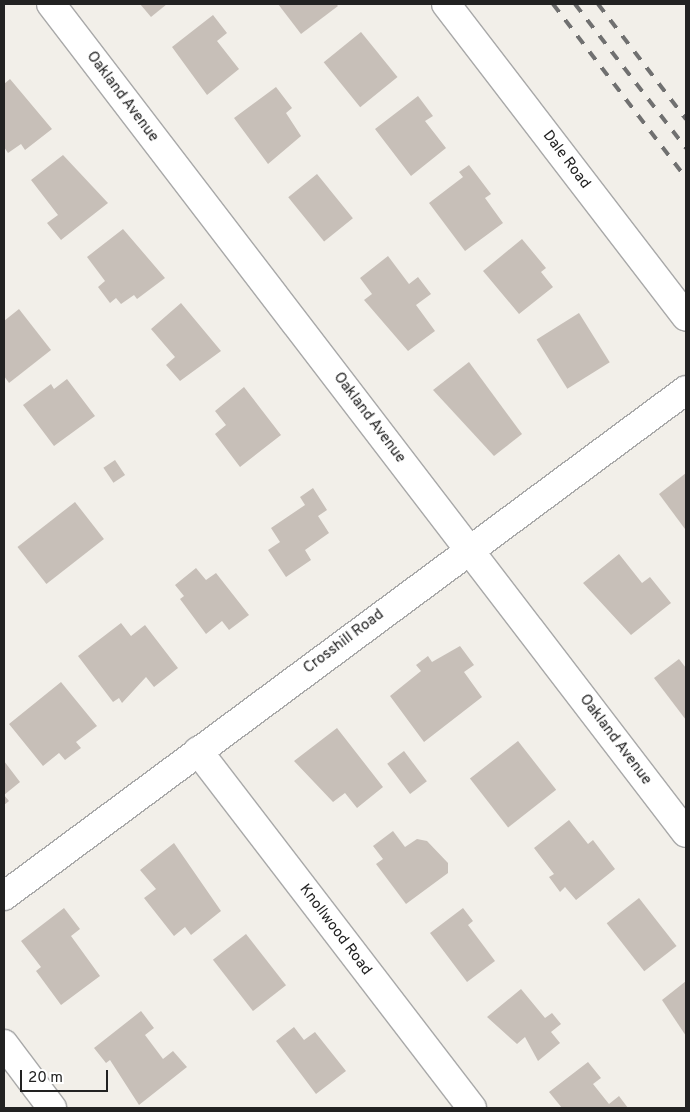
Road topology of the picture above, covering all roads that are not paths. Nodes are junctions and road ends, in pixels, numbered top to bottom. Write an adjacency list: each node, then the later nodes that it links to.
1 (51, 4): 5 (street, Oakland Avenue)
2 (446, 4): 3 (street, Dale Road)
3 (686, 317)
4 (686, 390): 5 (street, Crosshill Road)
5 (469, 550): 6 (street, Crosshill Road); 7 (street, Oakland Avenue)
6 (198, 751): 8 (street, Crosshill Road); 11 (street, Knollwood Road)
7 (686, 833)
8 (4, 896)
9 (4, 1044): 10 (street)
10 (52, 1108)
11 (472, 1108)

